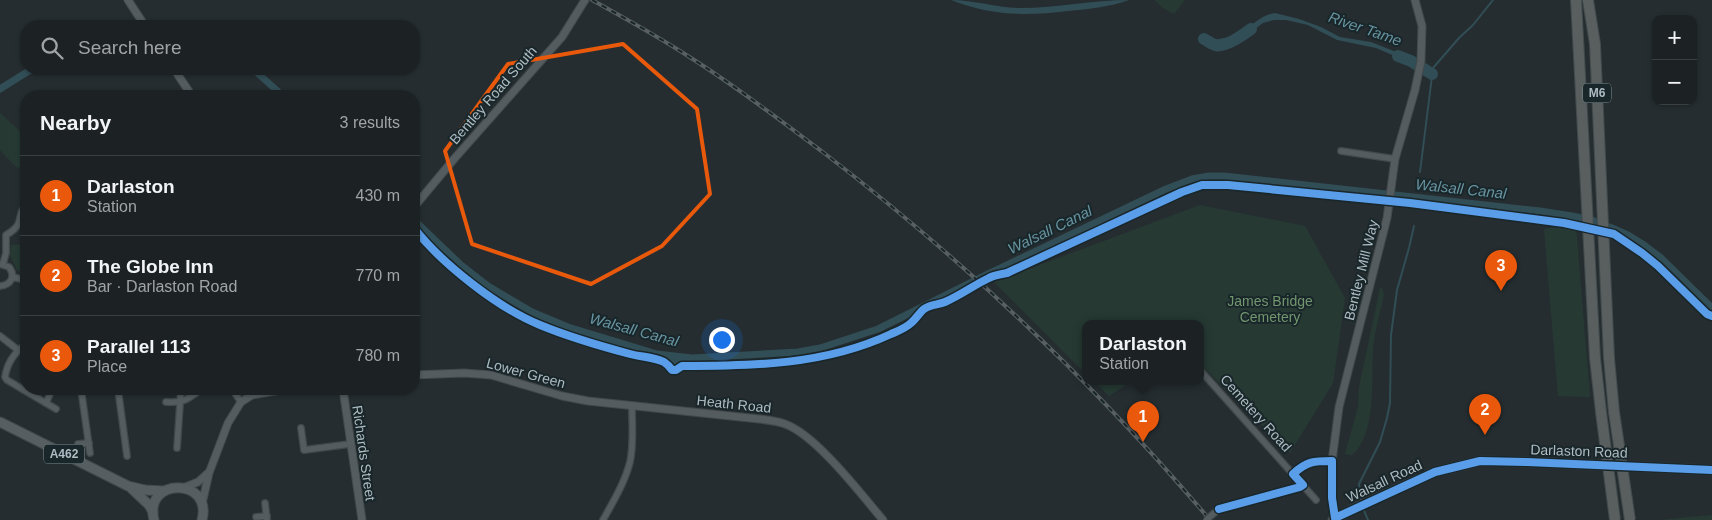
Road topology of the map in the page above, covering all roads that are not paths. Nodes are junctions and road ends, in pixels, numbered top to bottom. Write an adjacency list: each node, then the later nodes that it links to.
1 (128, 0): 6 (street)
2 (585, 0): 11 (street, Bentley Road South)
3 (1415, 0): 10 (street, Bentley Mill Way)
4 (1576, 0): 68 (highway, M6, bridge)
5 (1588, 0): 69 (highway, M6, bridge)
6 (142, 20)
7 (178, 75): 8 (street)
8 (188, 90)
9 (1341, 151): 10 (street)
10 (1395, 160): 47 (street, Bentley Mill Way)
11 (420, 200)
12 (20, 222): 13 (street)
13 (3, 234): 14 (street)
14 (1, 264): 15 (street)
15 (12, 277): 16 (street); 17 (street)
16 (20, 279)
17 (0, 286)
18 (0, 336): 19 (street)
19 (18, 350): 22 (street)
20 (420, 374): 37 (street, Lower Green)
21 (1204, 374): 51 (street, Cemetery Road)
22 (3, 377): 23 (street)
23 (20, 388)
24 (32, 395): 36 (street)
25 (50, 395): 36 (street)
26 (82, 395): 41 (street)
27 (119, 395): 46 (street)
28 (181, 395): 34 (street)
29 (192, 395): 34 (street)
30 (236, 395): 35 (street)
31 (252, 395): 35 (street)
32 (344, 395): 43 (street, Richards Street)
33 (166, 402): 34 (street)
34 (180, 402): 44 (street)
35 (241, 402): 50 (street)
36 (46, 403): 38 (street)
37 (632, 406): 65 (street); 66 (street, Heath Road)
38 (56, 409)
39 (0, 422): 53 (main road, A462)
40 (301, 428): 43 (street)
41 (89, 443): 42 (street); 45 (street)
42 (78, 444)
43 (350, 444): 64 (street, Richards Street)
44 (177, 448)
45 (90, 453)
46 (127, 456)
47 (1332, 461): 51 (street); 62 (street, Bentley Mill Way)
48 (1446, 468): 49 (main road, Darlaston Road); 62 (main road, Walsall Road)
49 (1712, 470)
50 (209, 472): 54 (street); 58 (street)
51 (1293, 474): 52 (street, Cemetery Road)
52 (1303, 485): 56 (street, Cemetery Road); 67 (street, bridge)
53 (128, 486): 55 (main road, A462); 59 (main road, A462)
54 (183, 488): 55 (main road); 58 (main road)
55 (164, 491): 59 (main road)
56 (1316, 500)
57 (265, 503): 61 (street)
58 (202, 504): 63 (main road)
59 (154, 516)
60 (256, 517): 61 (street)
61 (267, 518)
62 (1334, 519)
63 (202, 520)
64 (362, 520)
65 (603, 520)
66 (884, 520)
67 (1206, 520)
68 (1615, 520)
69 (1630, 520)

